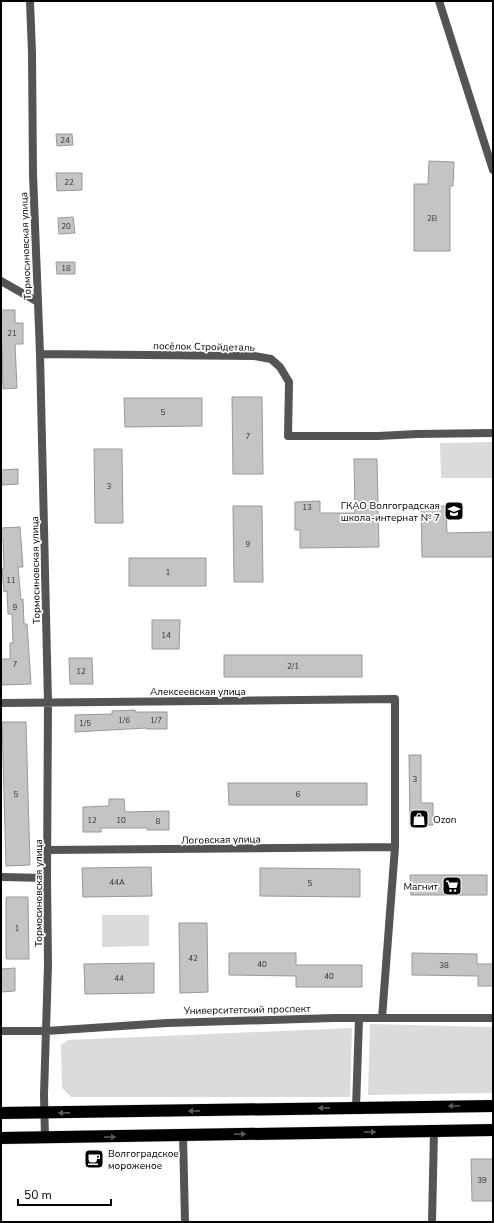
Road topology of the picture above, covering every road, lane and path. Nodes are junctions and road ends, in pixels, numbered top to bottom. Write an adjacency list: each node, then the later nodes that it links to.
1 (30, 1): 5 (street, Тормосиновская улица)
2 (439, 1): 3 (street)
3 (493, 170)
4 (1, 281): 5 (street)
5 (38, 302): 6 (street, Тормосиновская улица)
6 (40, 354): 7 (street, посёлок Стройдеталь); 8 (street, Тормосиновская улица)
7 (493, 433)
8 (48, 702): 9 (street, Алексеевская улица); 10 (street, Алексеевская улица); 11 (street, Тормосиновская улица)
9 (1, 703)
10 (395, 848): 11 (street, Логовская улица); 14 (street)
11 (47, 850): 13 (street, Тормосиновская улица)
12 (1, 877): 13 (street)
13 (47, 878): 18 (street, Тормосиновская улица)
14 (382, 1018): 15 (street, Университетский проспект); 16 (street, Университетский проспект)
15 (493, 1018)
16 (359, 1019): 18 (street, Университетский проспект); 20 (street)
17 (1, 1031): 18 (street, Университетский проспект)
18 (46, 1031): 22 (street, Тормосиновская улица)
19 (493, 1106): 20 (highway, one-way to 20)
20 (356, 1108): 22 (highway, one-way to 22)
21 (1, 1113): 22 (highway)
22 (44, 1113): 27 (street, Тормосиновская улица)
23 (493, 1130): 24 (highway)
24 (434, 1131): 25 (highway, one-way to 24); 29 (street)
25 (183, 1135): 27 (highway, one-way to 25); 28 (street)
26 (1, 1138): 27 (highway)
27 (44, 1138)
28 (185, 1222)
29 (432, 1222)

